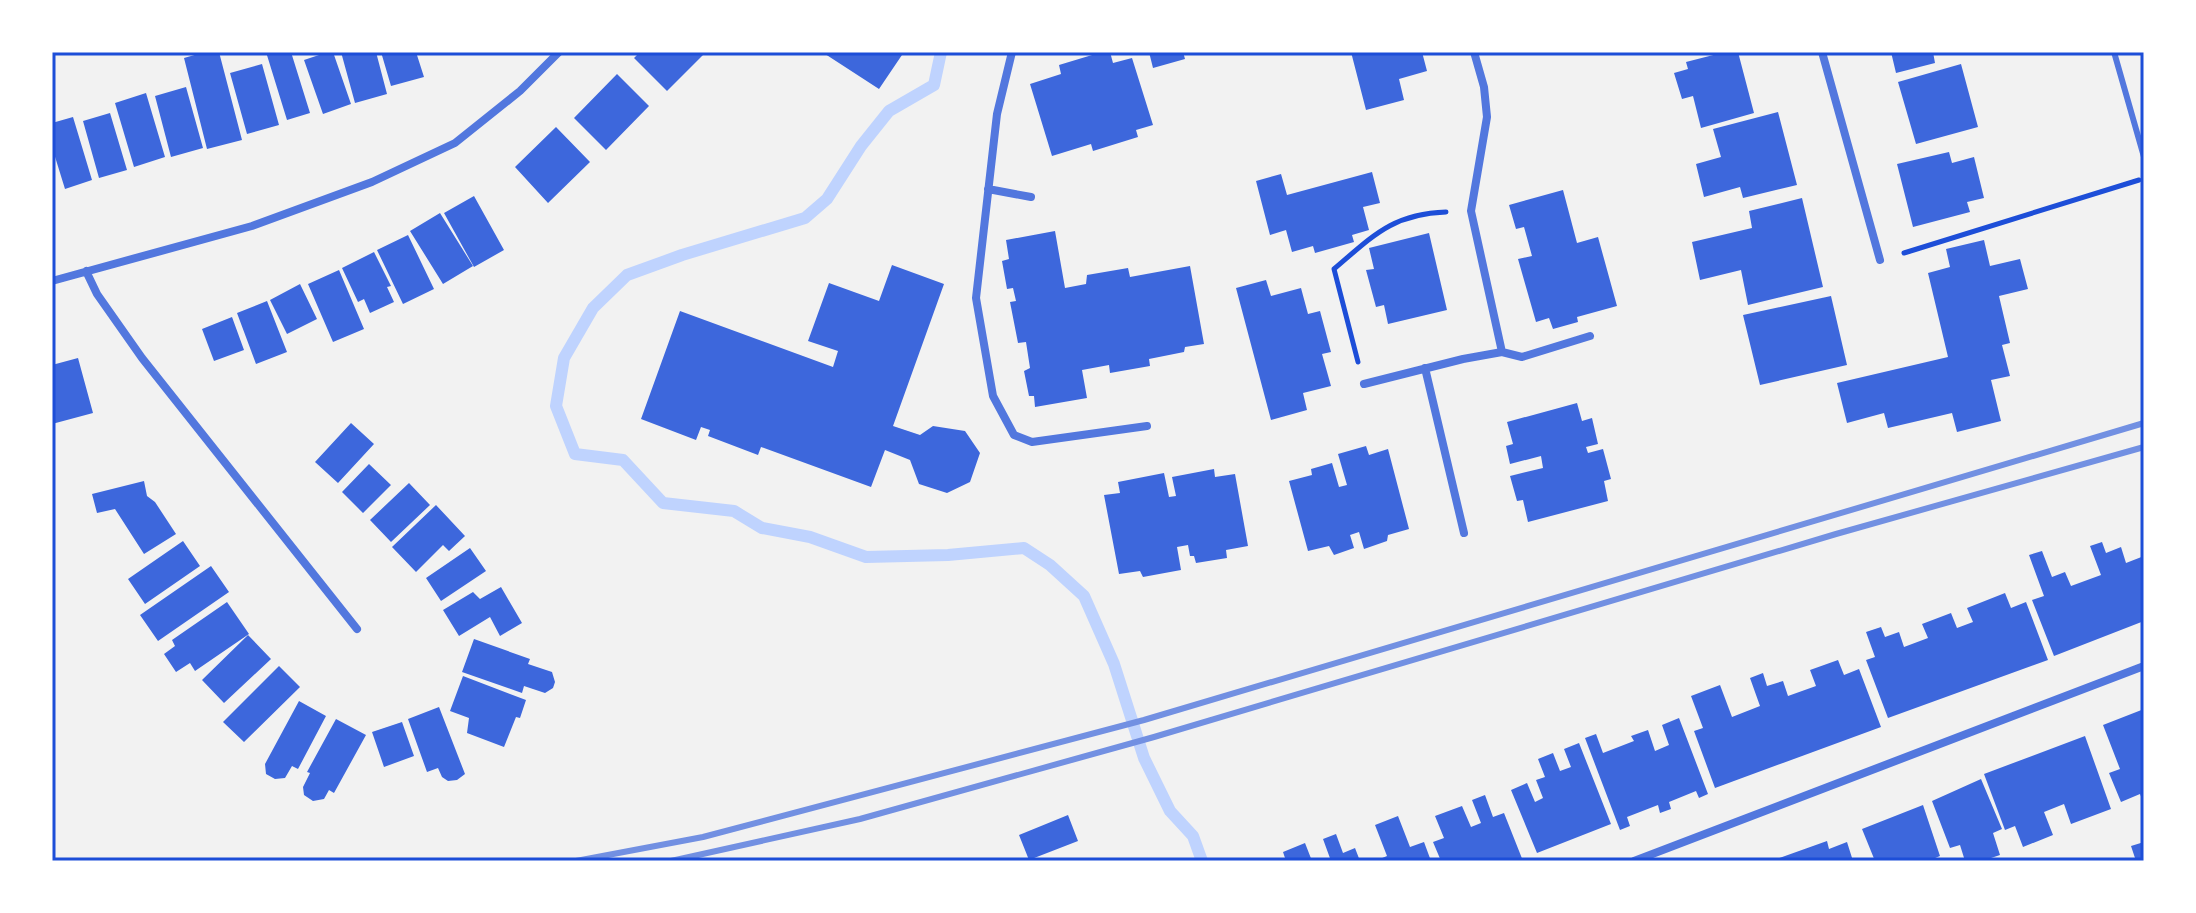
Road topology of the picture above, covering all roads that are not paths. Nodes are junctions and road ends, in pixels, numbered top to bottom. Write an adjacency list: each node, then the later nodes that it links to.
1 (559, 52): 10 (street)
2 (1012, 52): 7 (street)
3 (1474, 52): 13 (street)
4 (1822, 52): 9 (street)
5 (2114, 52): 6 (lane)
6 (2144, 157)
7 (988, 189): 8 (street); 16 (street)
8 (1031, 197)
9 (1880, 260)
10 (86, 271): 11 (street); 18 (street)
11 (52, 281)
12 (1590, 336): 13 (street)
13 (1502, 352): 14 (street)
14 (1425, 368): 15 (street); 17 (street)
15 (1364, 384)
16 (1147, 426)
17 (1464, 533)
18 (357, 629)
19 (2144, 666): 20 (street)
20 (1634, 861)

